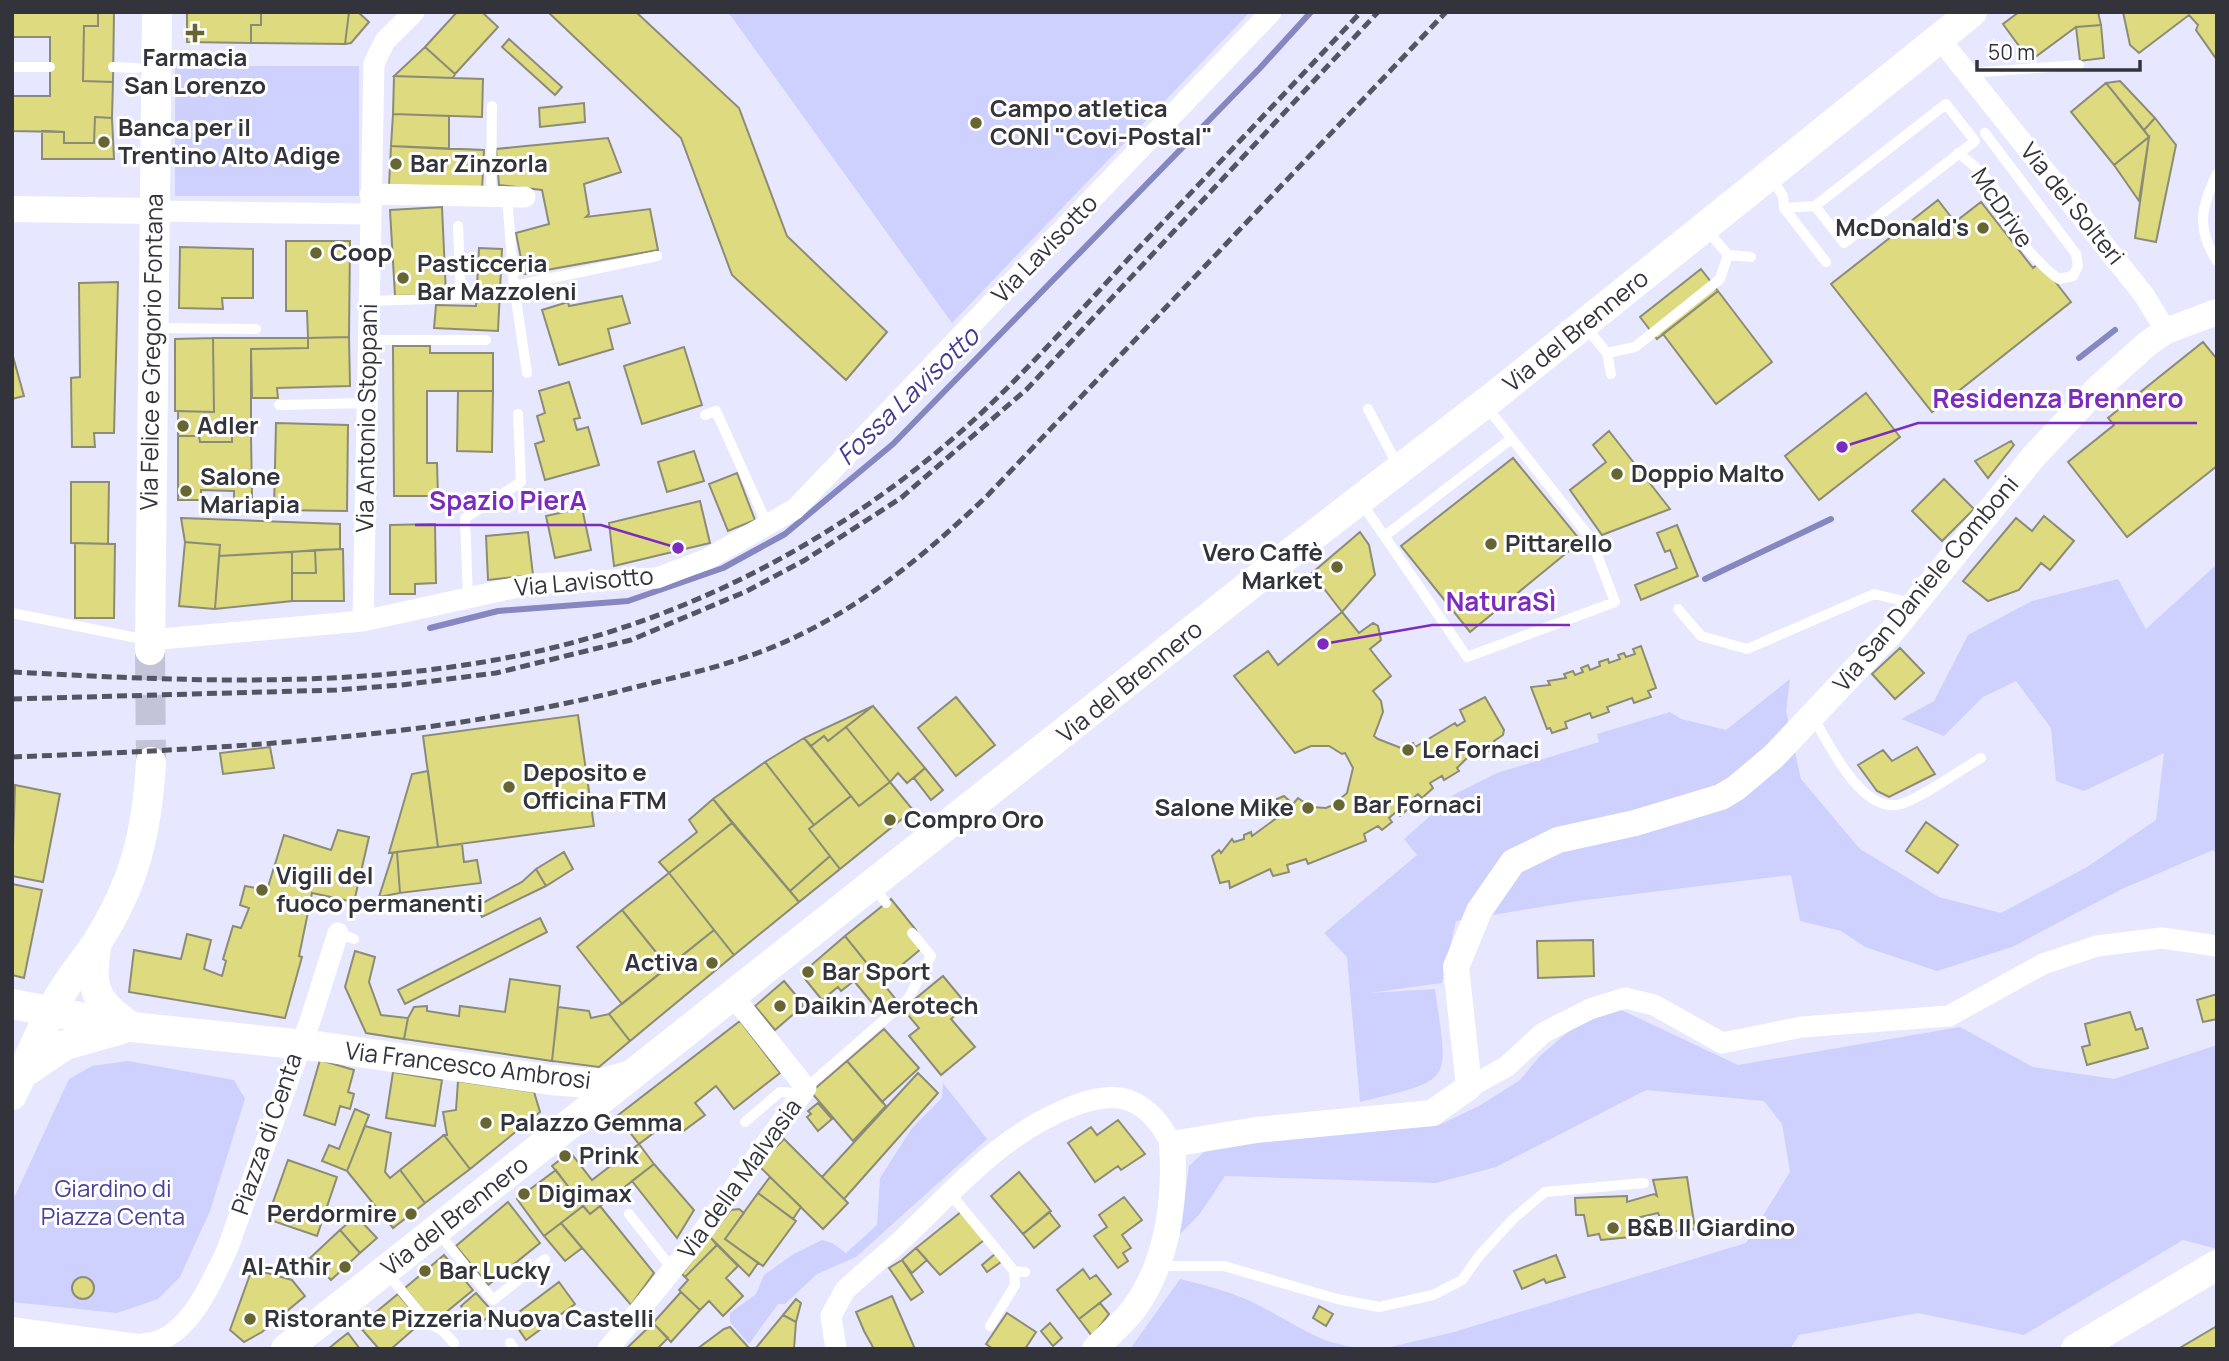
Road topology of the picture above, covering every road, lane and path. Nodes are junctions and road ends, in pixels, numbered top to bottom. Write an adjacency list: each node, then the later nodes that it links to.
1 (157, 12): 24 (main road, Via Felice e Gregorio Fontana)
2 (414, 12): 20 (street, Via Antonio Stoppani)
3 (1271, 12): 53 (street, Via Lavisotto)
4 (1972, 12): 5 (main road, Via del Brennero)
5 (1939, 38): 11 (street, Via dei Solteri); 18 (main road, Via del Brennero)
6 (2079, 65): 11 (lane)
7 (12, 66): 8 (lane)
8 (50, 67)
9 (113, 67): 10 (lane)
10 (138, 68)
11 (1966, 73): 13 (street, Via dei Solteri)
12 (492, 106): 19 (lane)
13 (2003, 119): 14 (lane); 38 (street, Via dei Solteri)
14 (1985, 133): 15 (lane); 16 (lane, McDrive)
15 (1975, 141): 16 (lane); 21 (lane)
16 (1958, 153): 21 (lane)
17 (2217, 174): 30 (lane)
18 (1770, 176): 22 (lane); 26 (main road, Via del Brennero)
19 (508, 196): 20 (street); 32 (lane)
20 (371, 204): 24 (street); 33 (street, Via Antonio Stoppani)
21 (1815, 206): 22 (lane)
22 (1784, 208): 31 (lane)
23 (12, 209): 24 (street)
24 (154, 211): 36 (main road, Via Felice e Gregorio Fontana)
25 (458, 226): 33 (lane)
26 (1706, 227): 27 (lane); 35 (main road, Via del Brennero)
27 (1728, 255): 29 (lane); 41 (lane)
28 (657, 256): 32 (lane)
29 (1751, 257)
30 (2217, 261)
31 (1826, 262)
32 (514, 286): 42 (lane)
33 (369, 301): 39 (street, Via Antonio Stoppani)
34 (2217, 312): 38 (street)
35 (1584, 324): 41 (lane); 45 (main road, Via del Brennero)
36 (152, 328): 37 (lane); 60 (main road, Via Felice e Gregorio Fontana)
37 (256, 330)
38 (2166, 331): 56 (street, Via San Daniele Comboni)
39 (368, 340): 40 (lane); 44 (street, Via Antonio Stoppani)
40 (486, 340)
41 (1607, 353): 43 (lane)
42 (527, 373)
43 (1611, 374)
44 (368, 403): 46 (lane); 59 (street, Via Antonio Stoppani)
45 (1484, 404): 50 (lane); 51 (main road, Via del Brennero)
46 (279, 405)
47 (1368, 409): 51 (lane)
48 (518, 414): 55 (lane)
49 (705, 415): 53 (lane)
50 (1511, 439): 54 (lane); 54 (lane)
51 (1400, 471): 52 (main road, Via del Brennero)
52 (1360, 502): 54 (lane); 68 (main road, Via del Brennero)
53 (767, 524): 55 (street, Via Lavisotto)
54 (1386, 535)
55 (468, 598): 59 (street, Via Lavisotto)
56 (1914, 603): 57 (lane); 61 (street, Via San Daniele Comboni)
57 (1678, 609)
58 (12, 613): 60 (lane, Via Lavisotto)
59 (363, 621): 60 (street, Via Lavisotto)
60 (150, 645)
61 (1812, 715): 62 (lane); 76 (street, Via San Daniele Comboni)
62 (1981, 758)
63 (151, 762): 66 (main road)
64 (912, 933): 77 (lane, Via della Malvasia)
65 (346, 936): 72 (street)
66 (97, 943): 70 (main road); 71 (main road)
67 (2217, 946): 76 (street)
68 (733, 996): 73 (main road, Via del Brennero); 77 (street, Via della Malvasia)
69 (12, 1003): 70 (main road, Piazza di Centa)
70 (52, 1010): 71 (main road, Piazza di Centa); 75 (main road)
71 (132, 1027): 72 (main road, Piazza di Centa); 75 (main road)
72 (300, 1045): 74 (main road, Via Francesco Ambrosi); 93 (street, Piazza di Centa)
73 (635, 1074): 74 (main road, Via Francesco Ambrosi); 79 (main road, Via del Brennero)
74 (551, 1080): 79 (main road)
75 (17, 1084)
76 (1469, 1087): 80 (street)
77 (798, 1090): 78 (lane, Via della Malvasia); 88 (street, Via della Malvasia)
78 (745, 1122)
79 (556, 1136): 84 (main road, Via del Brennero)
80 (1172, 1144): 82 (street); 87 (street)
81 (1644, 1183): 87 (lane)
82 (949, 1192): 90 (lane); 96 (street)
83 (629, 1214): 88 (lane, Via della Malvasia)
84 (436, 1230): 85 (lane); 89 (main road, Via del Brennero)
85 (545, 1259)
86 (2217, 1265): 98 (main road)
87 (1158, 1266): 97 (street)
88 (673, 1270): 95 (street, Via della Malvasia)
89 (385, 1271): 92 (lane); 94 (main road, Via del Brennero)
90 (990, 1326)
91 (12, 1332): 93 (main road, Piazza di Centa)
92 (454, 1343)
93 (135, 1347)
94 (286, 1349)
95 (608, 1349)
96 (836, 1349)
97 (1095, 1349)
98 (2076, 1349)

